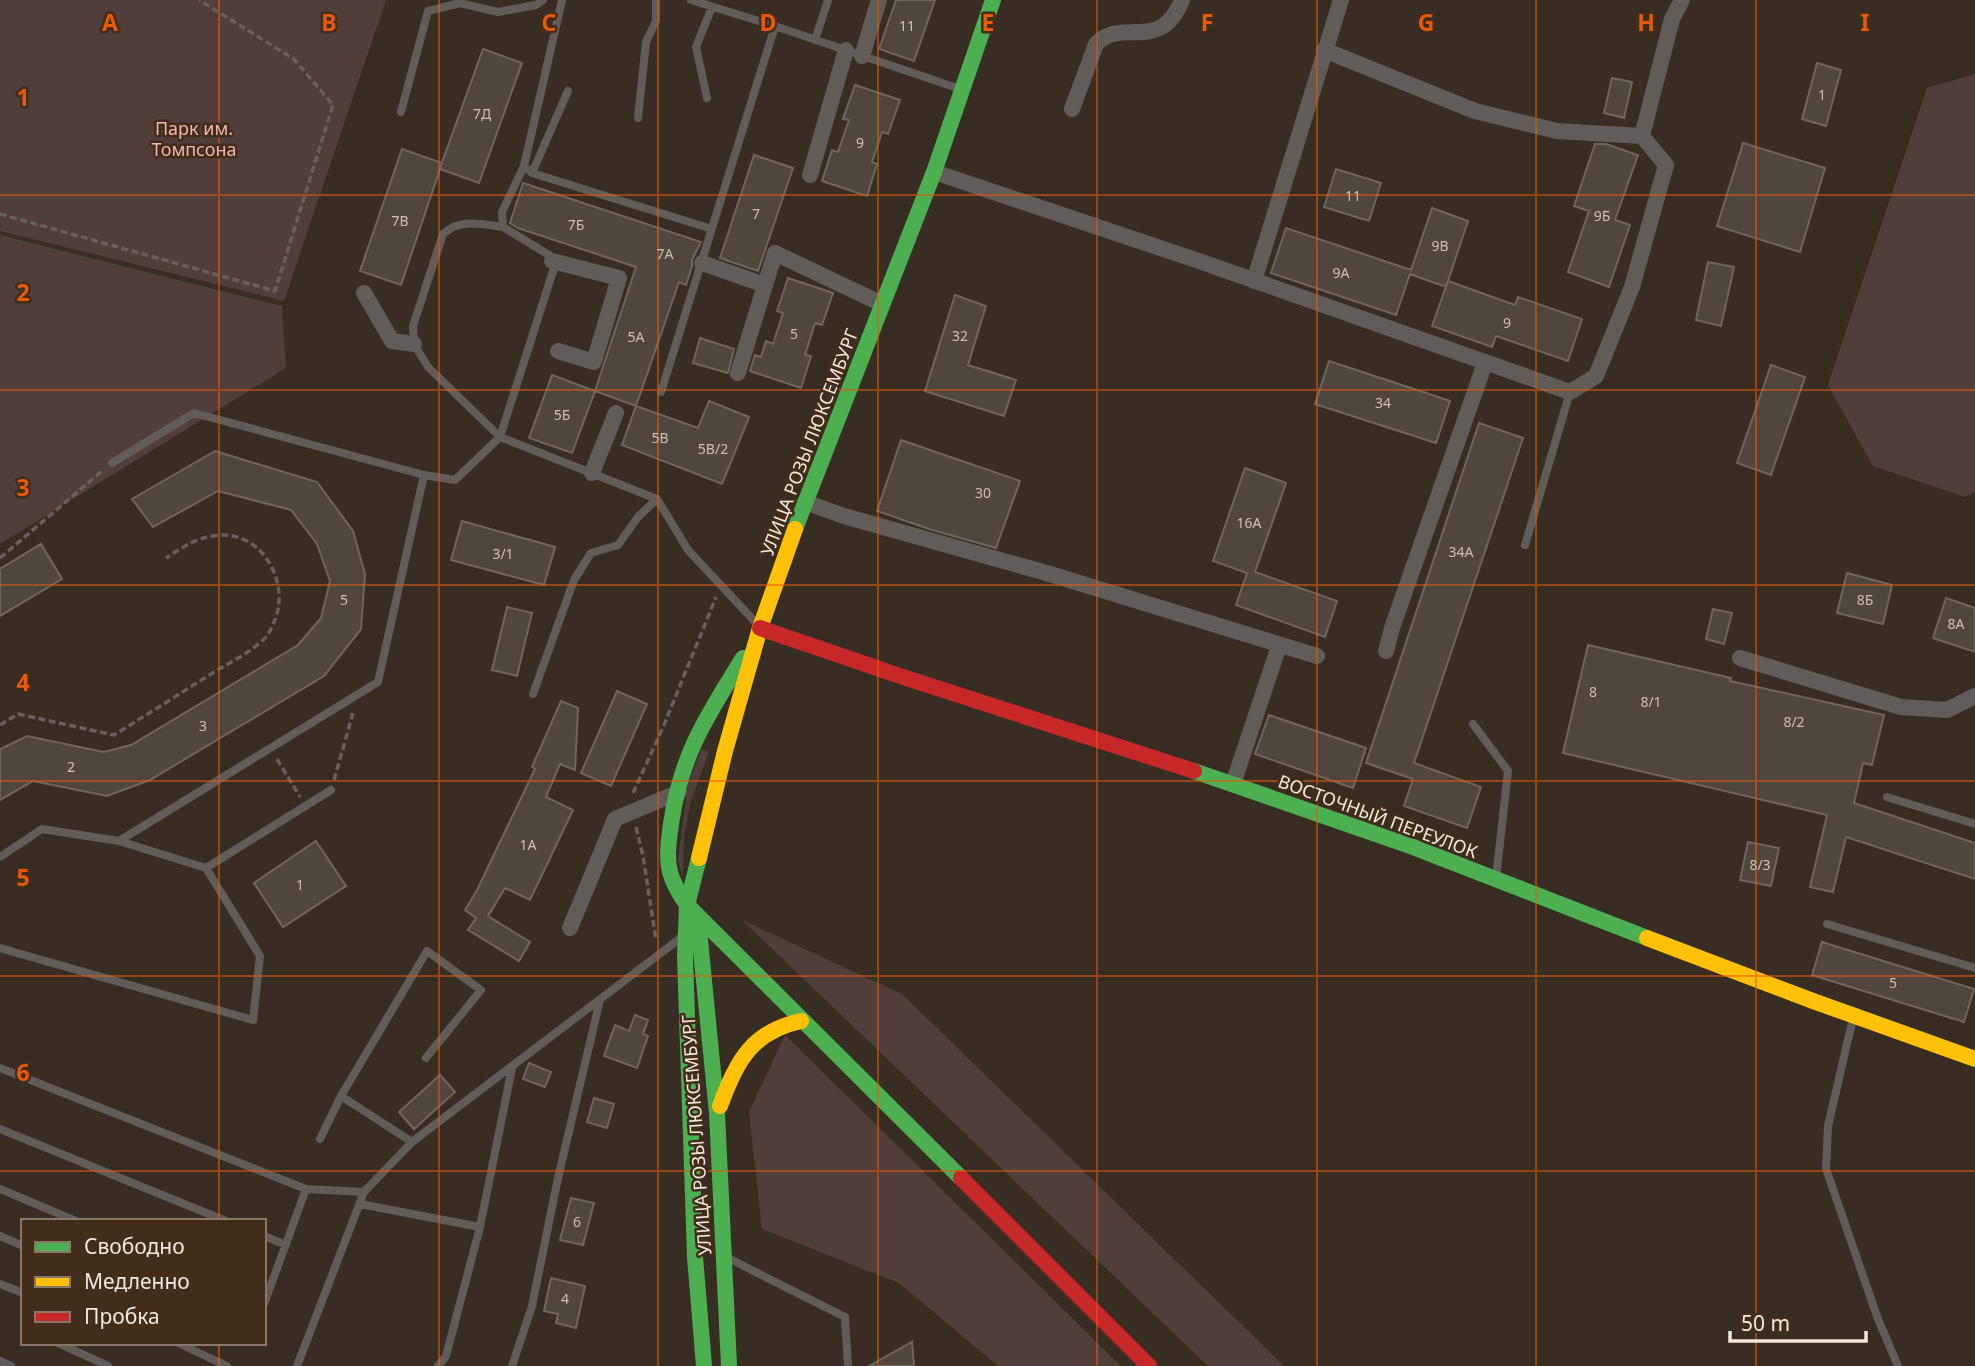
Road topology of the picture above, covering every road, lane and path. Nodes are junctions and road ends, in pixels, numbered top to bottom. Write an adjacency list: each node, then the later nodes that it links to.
1 (199, 0): 28 (path)
2 (543, 0): 21 (lane)
3 (562, 0): 24 (lane)
4 (656, 0): 22 (lane)
5 (691, 0): 12 (lane)
6 (828, 0): 14 (lane)
7 (879, 0): 16 (street)
8 (993, 0): 18 (main road, УЛИЦА РОЗЫ ЛЮКСЕМБУРГ)
9 (1182, 0): 20 (street)
10 (1341, 0): 15 (street)
11 (1682, 0): 23 (street)
12 (712, 7): 13 (lane); 19 (lane)
13 (775, 26): 14 (lane); 30 (lane)
14 (815, 40): 16 (lane)
15 (1324, 50): 23 (street); 33 (street)
16 (854, 53): 18 (lane); 27 (street)
17 (568, 90): 26 (lane)
18 (962, 90): 25 (main road, УЛИЦА РОЗЫ ЛЮКСЕМБУРГ)
19 (707, 98)
20 (1072, 109)
21 (401, 112)
22 (638, 118)
23 (1642, 136): 42 (street)
24 (524, 166): 26 (lane); 29 (lane)
25 (934, 172): 33 (street); 36 (main road, УЛИЦА РОЗЫ ЛЮКСЕМБУРГ)
26 (532, 173): 30 (lane)
27 (810, 175)
28 (0, 214)
29 (503, 227): 31 (lane); 37 (lane)
30 (712, 229): 32 (lane)
31 (552, 261): 38 (street); 44 (lane)
32 (702, 263): 34 (street); 41 (lane)
33 (1254, 281): 39 (street)
34 (765, 285): 36 (street); 40 (street)
35 (364, 293): 37 (street)
36 (882, 304): 49 (main road, УЛИЦА РОЗЫ ЛЮКСЕМБУРГ)
37 (414, 344): 44 (lane)
38 (558, 351)
39 (1485, 363): 42 (street); 56 (street)
40 (738, 373)
41 (661, 392)
42 (1570, 392): 50 (lane)
43 (616, 413): 46 (street)
44 (500, 437): 46 (lane); 47 (lane)
45 (112, 463): 47 (lane); 51 (path)
46 (592, 473): 48 (lane)
47 (424, 475): 59 (lane)
48 (657, 499): 53 (lane); 60 (lane)
49 (805, 502): 54 (main road, УЛИЦА РОЗЫ ЛЮКСЕМБУРГ); 55 (street)
50 (1525, 545)
51 (0, 558)
52 (166, 558): 63 (path)
53 (721, 586): 54 (lane); 70 (path)
54 (760, 628): 65 (main road, ВОСТОЧНЫЙ ПЕРЕУЛОК); 67 (main road); 76 (main road, УЛИЦА РОЗЫ ЛЮКСЕМБУРГ)
55 (1279, 646): 57 (street); 65 (street)
56 (1386, 651)
57 (1317, 656)
58 (1740, 657): 61 (street)
59 (358, 694): 64 (lane); 66 (path)
60 (533, 694)
61 (1975, 696)
62 (1474, 724): 75 (lane)
63 (0, 725)
64 (270, 748): 69 (path); 72 (lane)
65 (1233, 784): 75 (main road, ВОСТОЧНЫЙ ПЕРЕУЛОК)
66 (331, 790): 69 (lane)
67 (679, 792): 70 (street); 76 (main road)
68 (1887, 797): 71 (lane)
69 (305, 806): 74 (lane)
70 (632, 811): 78 (street); 81 (path)
71 (1975, 824)
72 (119, 841): 73 (lane); 74 (lane)
73 (0, 857)
74 (206, 868): 80 (lane)
75 (1496, 881): 84 (main road, ВОСТОЧНЫЙ ПЕРЕУЛОК)
76 (687, 905): 79 (main road, УЛИЦА РОЗЫ ЛЮКСЕМБУРГ); 85 (main road); 91 (main road, УЛИЦА РОЗЫ ЛЮКСЕМБУРГ)
77 (1827, 924): 82 (lane)
78 (570, 928)
79 (688, 933): 81 (lane); 107 (main road, УЛИЦА РОЗЫ ЛЮКСЕМБУРГ)
80 (0, 948)
81 (658, 956): 83 (lane)
82 (1975, 968)
83 (600, 1000): 89 (lane); 119 (lane)
84 (1853, 1018): 87 (main road, ВОСТОЧНЫЙ ПЕРЕУЛОК); 124 (lane)
85 (802, 1021): 91 (main road); 123 (main road)
86 (426, 1058): 90 (lane)
87 (1975, 1059)
88 (0, 1068): 96 (lane)
89 (512, 1068): 94 (lane); 101 (lane)
90 (341, 1096): 93 (lane); 94 (lane)
91 (718, 1113): 106 (main road, УЛИЦА РОЗЫ ЛЮКСЕМБУРГ)
92 (0, 1129): 100 (lane)
93 (320, 1139)
94 (411, 1142): 97 (lane)
95 (0, 1189): 99 (lane)
96 (306, 1189): 97 (lane); 105 (lane)
97 (364, 1192): 98 (lane)
98 (360, 1204): 101 (lane); 117 (lane)
99 (71, 1219)
100 (221, 1219)
101 (480, 1227): 118 (lane)
102 (0, 1236): 104 (lane)
103 (266, 1237): 105 (lane)
104 (21, 1245)
105 (286, 1245): 110 (lane)
106 (723, 1256): 107 (main road); 121 (main road, УЛИЦА РОЗЫ ЛЮКСЕМБУРГ); 122 (lane)
107 (695, 1257): 120 (main road, УЛИЦА РОЗЫ ЛЮКСЕМБУРГ)
108 (0, 1284): 109 (lane)
109 (21, 1292)
110 (266, 1298)
111 (62, 1345): 115 (lane)
112 (182, 1345): 116 (lane)
113 (0, 1361): 114 (lane)
114 (11, 1366)
115 (108, 1366)
116 (227, 1366)
117 (297, 1366)
118 (438, 1366)
119 (512, 1366)
120 (704, 1366)
121 (729, 1366)
122 (848, 1366)
123 (1149, 1366)
124 (1898, 1366)

